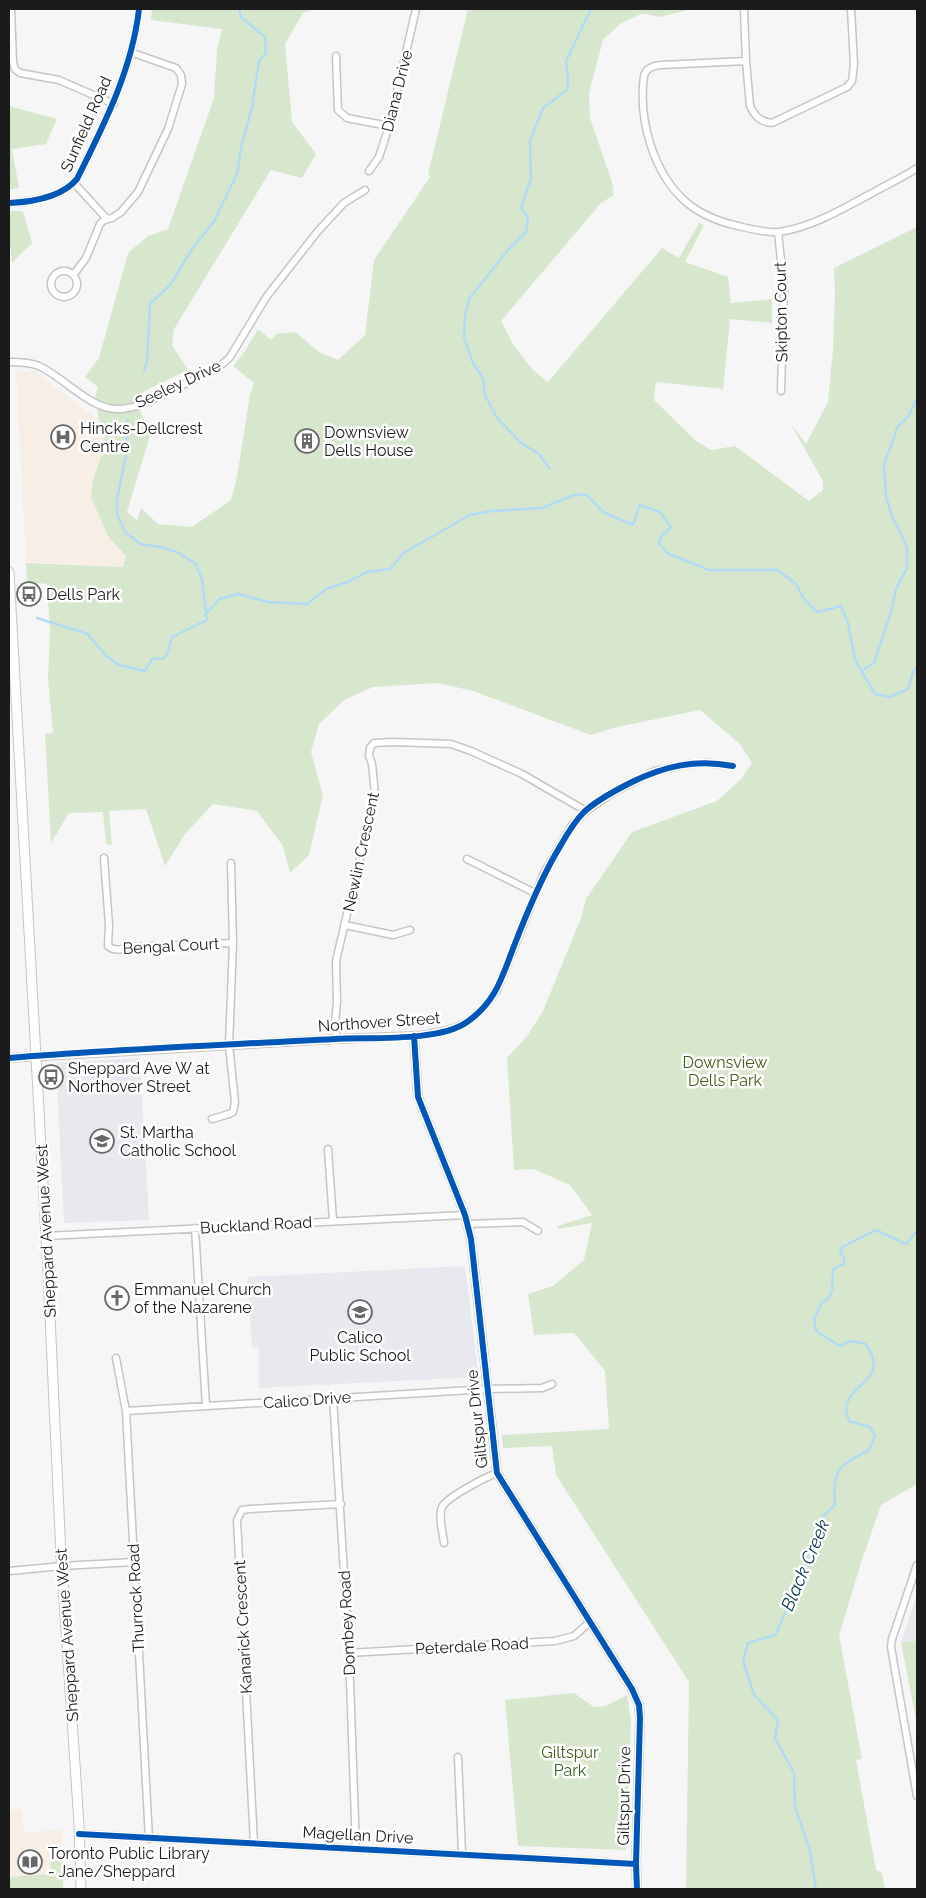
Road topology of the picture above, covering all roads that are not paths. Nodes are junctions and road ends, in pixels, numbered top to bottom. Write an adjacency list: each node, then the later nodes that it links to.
1 (11, 9): 9 (street)
2 (139, 9): 6 (street, Sunfield Road)
3 (416, 9): 10 (street, Diana Drive)
4 (744, 9): 8 (street)
5 (851, 9): 8 (street)
6 (130, 52): 9 (street, Sunfield Road); 16 (street)
7 (336, 56): 10 (street)
8 (746, 61): 17 (street)
9 (114, 104): 13 (street, Sunfield Road)
10 (390, 126): 12 (street, Diana Drive)
11 (917, 168): 17 (street)
12 (369, 171)
13 (74, 183): 15 (street, Sunfield Road); 16 (street)
14 (365, 190): 19 (street, Seeley Drive)
15 (9, 203)
16 (108, 219): 18 (street)
17 (778, 232): 20 (street, Skipton Court)
18 (74, 274): 18 (street)
19 (9, 362)
20 (781, 392)
21 (9, 572): 34 (main road, Sheppard Avenue West)
22 (732, 766): 23 (street, Northover Street)
23 (586, 811): 27 (street, Northover Street); 28 (street, Newlin Crescent)
24 (104, 858): 30 (street, Bengal Court)
25 (467, 859): 27 (street)
26 (231, 862): 30 (street)
27 (536, 892): 31 (street, Northover Street)
28 (345, 925): 29 (street); 32 (street, Newlin Crescent)
29 (410, 930)
30 (233, 943): 33 (street)
31 (414, 1036): 32 (street, Northover Street); 38 (street, Giltspur Drive)
32 (337, 1039): 33 (street, Northover Street)
33 (229, 1045): 34 (street, Northover Street); 36 (street)
34 (36, 1055): 35 (street, Northover Street); 43 (main road, Sheppard Avenue West)
35 (9, 1058)
36 (212, 1119)
37 (328, 1149): 39 (street)
38 (465, 1215): 39 (street, Buckland Road); 40 (street, Giltspur Drive)
39 (333, 1221): 41 (street, Buckland Road)
40 (468, 1224): 42 (street); 46 (street, Giltspur Drive)
41 (195, 1228): 43 (street, Buckland Road); 48 (street)
42 (538, 1231)
43 (46, 1236): 55 (main road, Sheppard Avenue West)
44 (116, 1358): 49 (street, Thurrock Road)
45 (552, 1384): 46 (street, Calico Drive)
46 (488, 1389): 47 (street, Calico Drive); 50 (street, Giltspur Drive)
47 (333, 1398): 48 (street, Calico Drive); 51 (street, Dombey Road)
48 (206, 1406): 49 (street, Calico Drive)
49 (126, 1411): 53 (street, Thurrock Road)
50 (497, 1473): 52 (street); 57 (street, Giltspur Drive)
51 (341, 1504): 58 (street, Dombey Road); 63 (street, Kanarick Crescent)
52 (444, 1543)
53 (134, 1562): 55 (street); 62 (street, Thurrock Road)
54 (917, 1565): 60 (street)
55 (62, 1566): 56 (street); 61 (main road, Sheppard Avenue West)
56 (9, 1571)
57 (590, 1622): 58 (street, Peterdale Road); 66 (street, Giltspur Drive)
58 (349, 1653): 64 (street, Dombey Road)
59 (458, 1758): 65 (street)
60 (917, 1795)
61 (79, 1834): 62 (street, Magellan Drive); 67 (main road, Sheppard Avenue West)
62 (149, 1839): 63 (street, Magellan Drive)
63 (254, 1844): 64 (street, Magellan Drive)
64 (356, 1849): 65 (street, Magellan Drive)
65 (462, 1853): 66 (street, Magellan Drive)
66 (636, 1864): 68 (street, Giltspur Drive)
67 (81, 1889)
68 (637, 1889)

